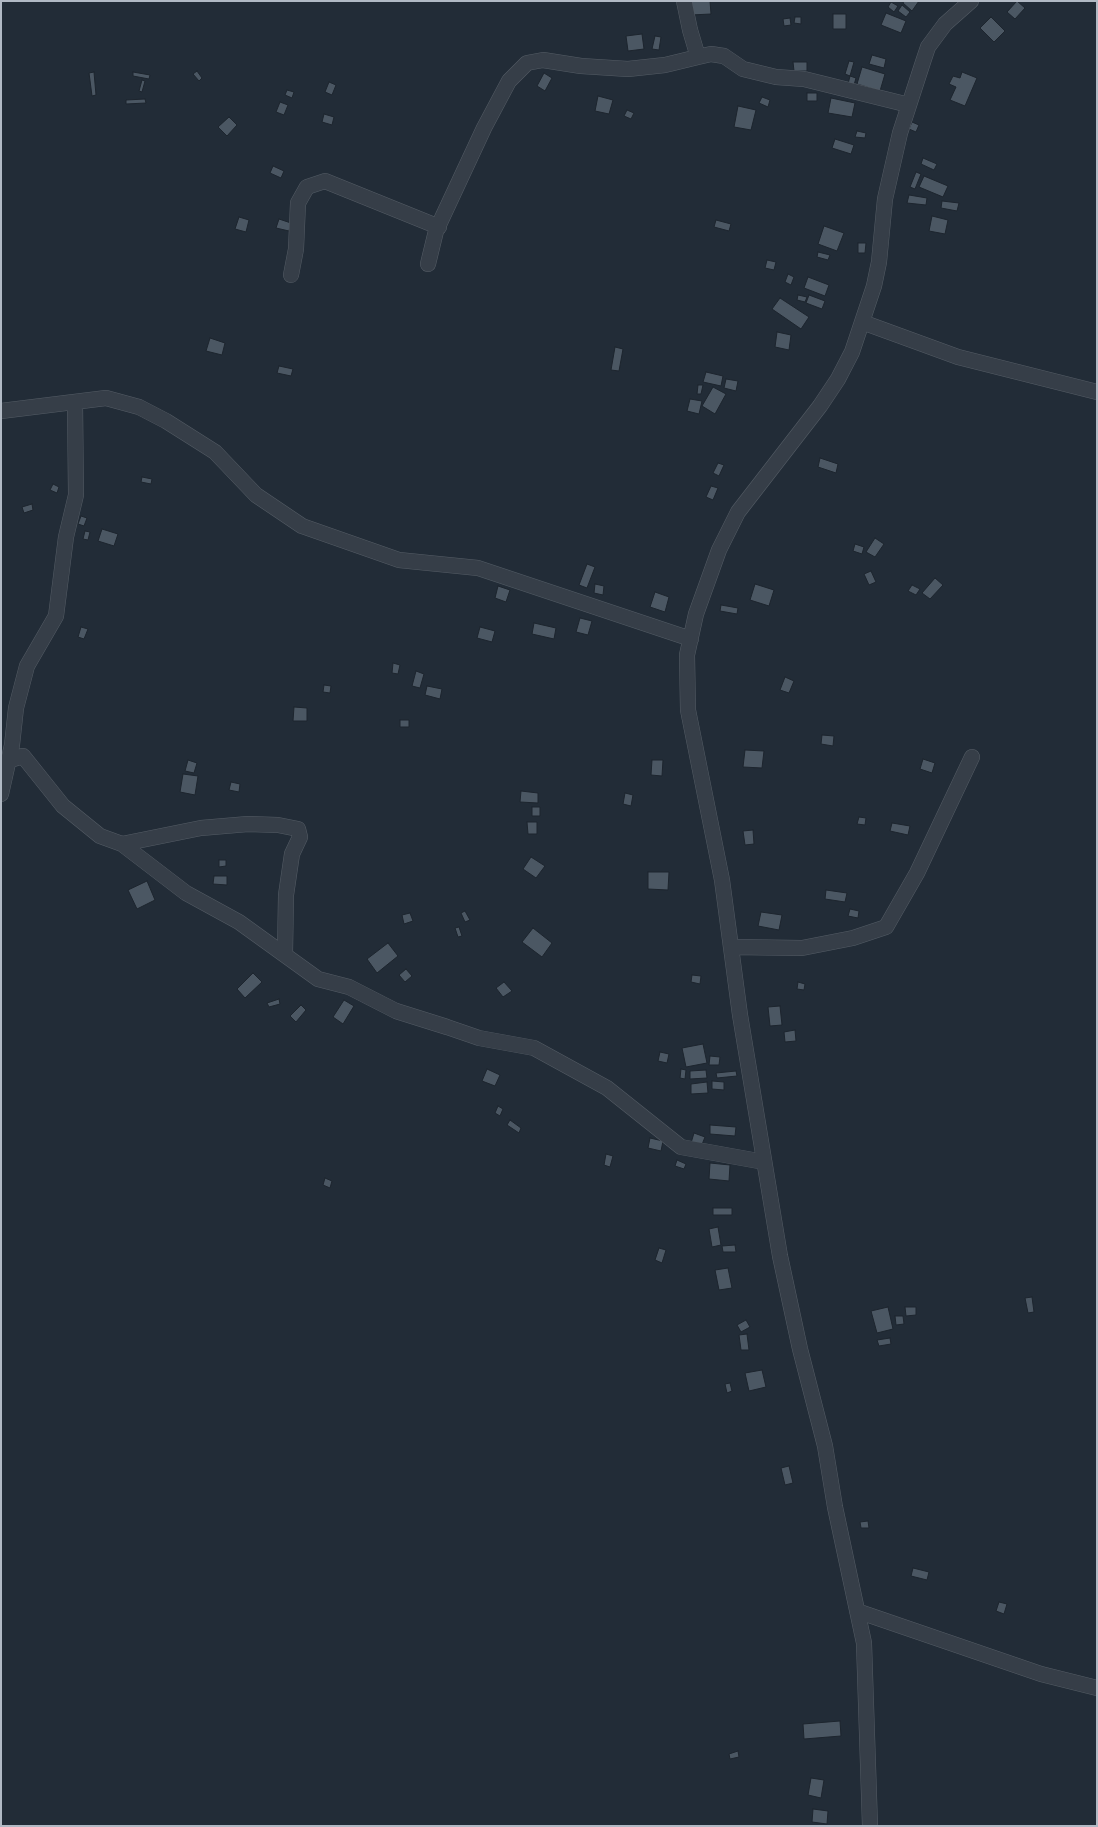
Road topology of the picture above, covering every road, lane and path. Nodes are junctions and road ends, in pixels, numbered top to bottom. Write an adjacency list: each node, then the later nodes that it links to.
1 (684, 1): 3 (street)
2 (971, 1): 4 (street)
3 (698, 57): 4 (street); 5 (street)
4 (909, 106): 8 (street)
5 (439, 227): 6 (street); 7 (street)
6 (428, 264)
7 (291, 274)
8 (862, 322): 9 (street); 12 (street)
9 (1097, 392)
10 (75, 402): 11 (street); 12 (street); 14 (street)
11 (1, 411)
12 (691, 640): 17 (street)
13 (972, 757): 17 (street)
14 (10, 760): 15 (street); 16 (street)
15 (1, 794)
16 (122, 844): 18 (street); 18 (street)
17 (732, 947): 19 (street)
18 (285, 954): 19 (street)
19 (764, 1162): 20 (street)
20 (857, 1611): 21 (street); 22 (street)
21 (1097, 1688)
22 (870, 1826)

